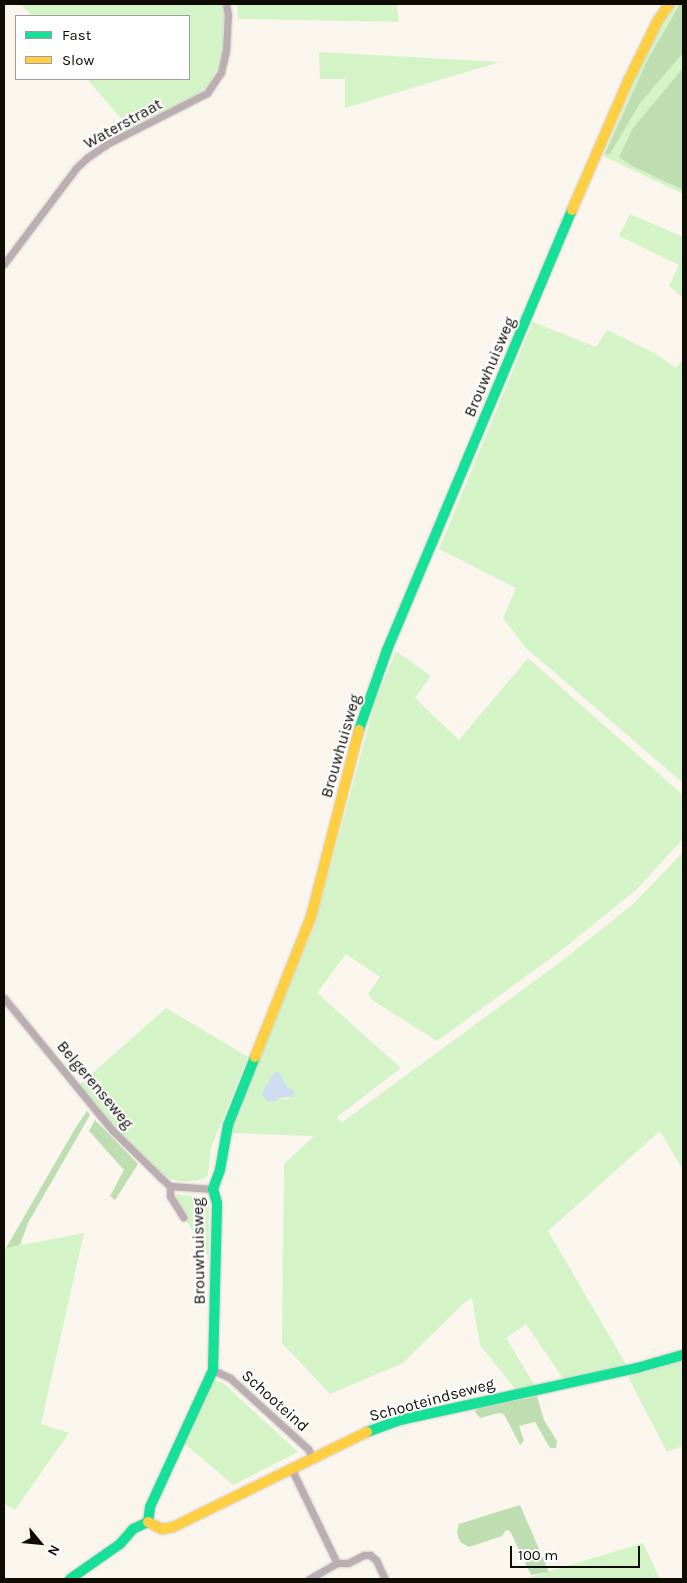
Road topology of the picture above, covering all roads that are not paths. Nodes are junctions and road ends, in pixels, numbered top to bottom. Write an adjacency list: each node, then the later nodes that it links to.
1 (226, 4): 3 (street, Waterstraat)
2 (669, 4): 6 (street, Brouwhuisweg)
3 (4, 264)
4 (4, 998): 5 (street, Belgerenseweg)
5 (170, 1186): 6 (street); 7 (street, Belgerenseweg)
6 (213, 1189): 9 (street, Brouwhuisweg)
7 (183, 1217)
8 (683, 1355): 10 (street, Schooteindseweg)
9 (213, 1370): 10 (street, Schooteind); 12 (street, Brouwhuisweg)
10 (313, 1458): 11 (street, Schooteindseweg)
11 (290, 1468): 12 (street, Schooteindseweg); 13 (street)
12 (148, 1522): 14 (street)
13 (338, 1564): 15 (street); 16 (street)
14 (70, 1579)
15 (309, 1579)
16 (385, 1579)

